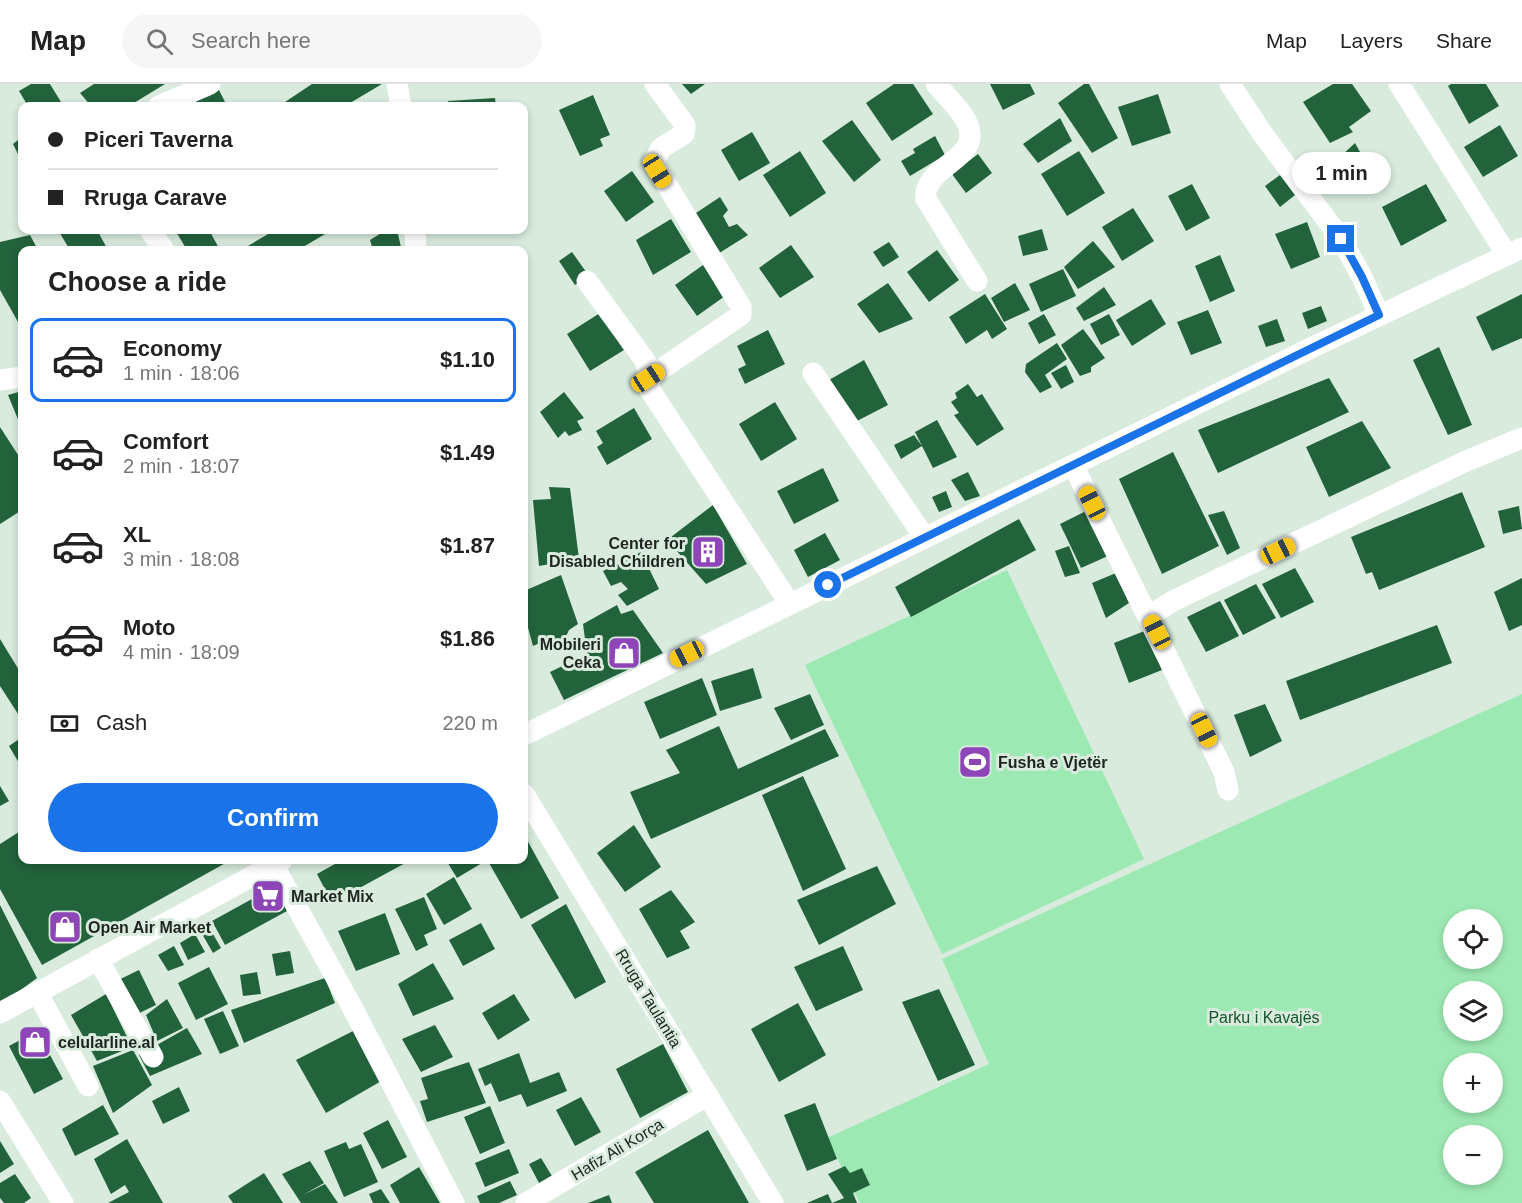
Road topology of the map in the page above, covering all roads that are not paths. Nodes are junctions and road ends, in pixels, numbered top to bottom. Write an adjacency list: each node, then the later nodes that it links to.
1 (210, 84): 7 (street)
2 (397, 84): 8 (street)
3 (655, 84): 15 (street)
4 (936, 84): 11 (street)
5 (1230, 84): 12 (street)
6 (1399, 84): 9 (street)
7 (168, 102)
8 (400, 102)
9 (1514, 251): 12 (street)
10 (586, 281): 15 (street)
11 (977, 282)
12 (1379, 315): 18 (street)
13 (813, 373): 19 (street)
14 (18, 378): 16 (street)
15 (648, 378): 20 (street)
16 (0, 380)
17 (1522, 438): 21 (street)
18 (1073, 465): 19 (street); 21 (street)
19 (925, 538): 20 (street)
20 (790, 604): 22 (street)
21 (1149, 616): 23 (street)
22 (528, 733)
23 (1228, 790)
24 (528, 801): 32 (street, Rruga Taulantia)
25 (273, 864): 27 (street)
26 (278, 864): 35 (street)
27 (98, 959): 28 (street); 30 (street)
28 (37, 992): 29 (street); 31 (street)
29 (0, 1013)
30 (153, 1057)
31 (88, 1086)
32 (708, 1095): 36 (street, Hafiz Ali Korça); 37 (street, Rruga Taulantia)
33 (0, 1101): 34 (street)
34 (63, 1203)
35 (454, 1203)
36 (526, 1203)
37 (773, 1203)

